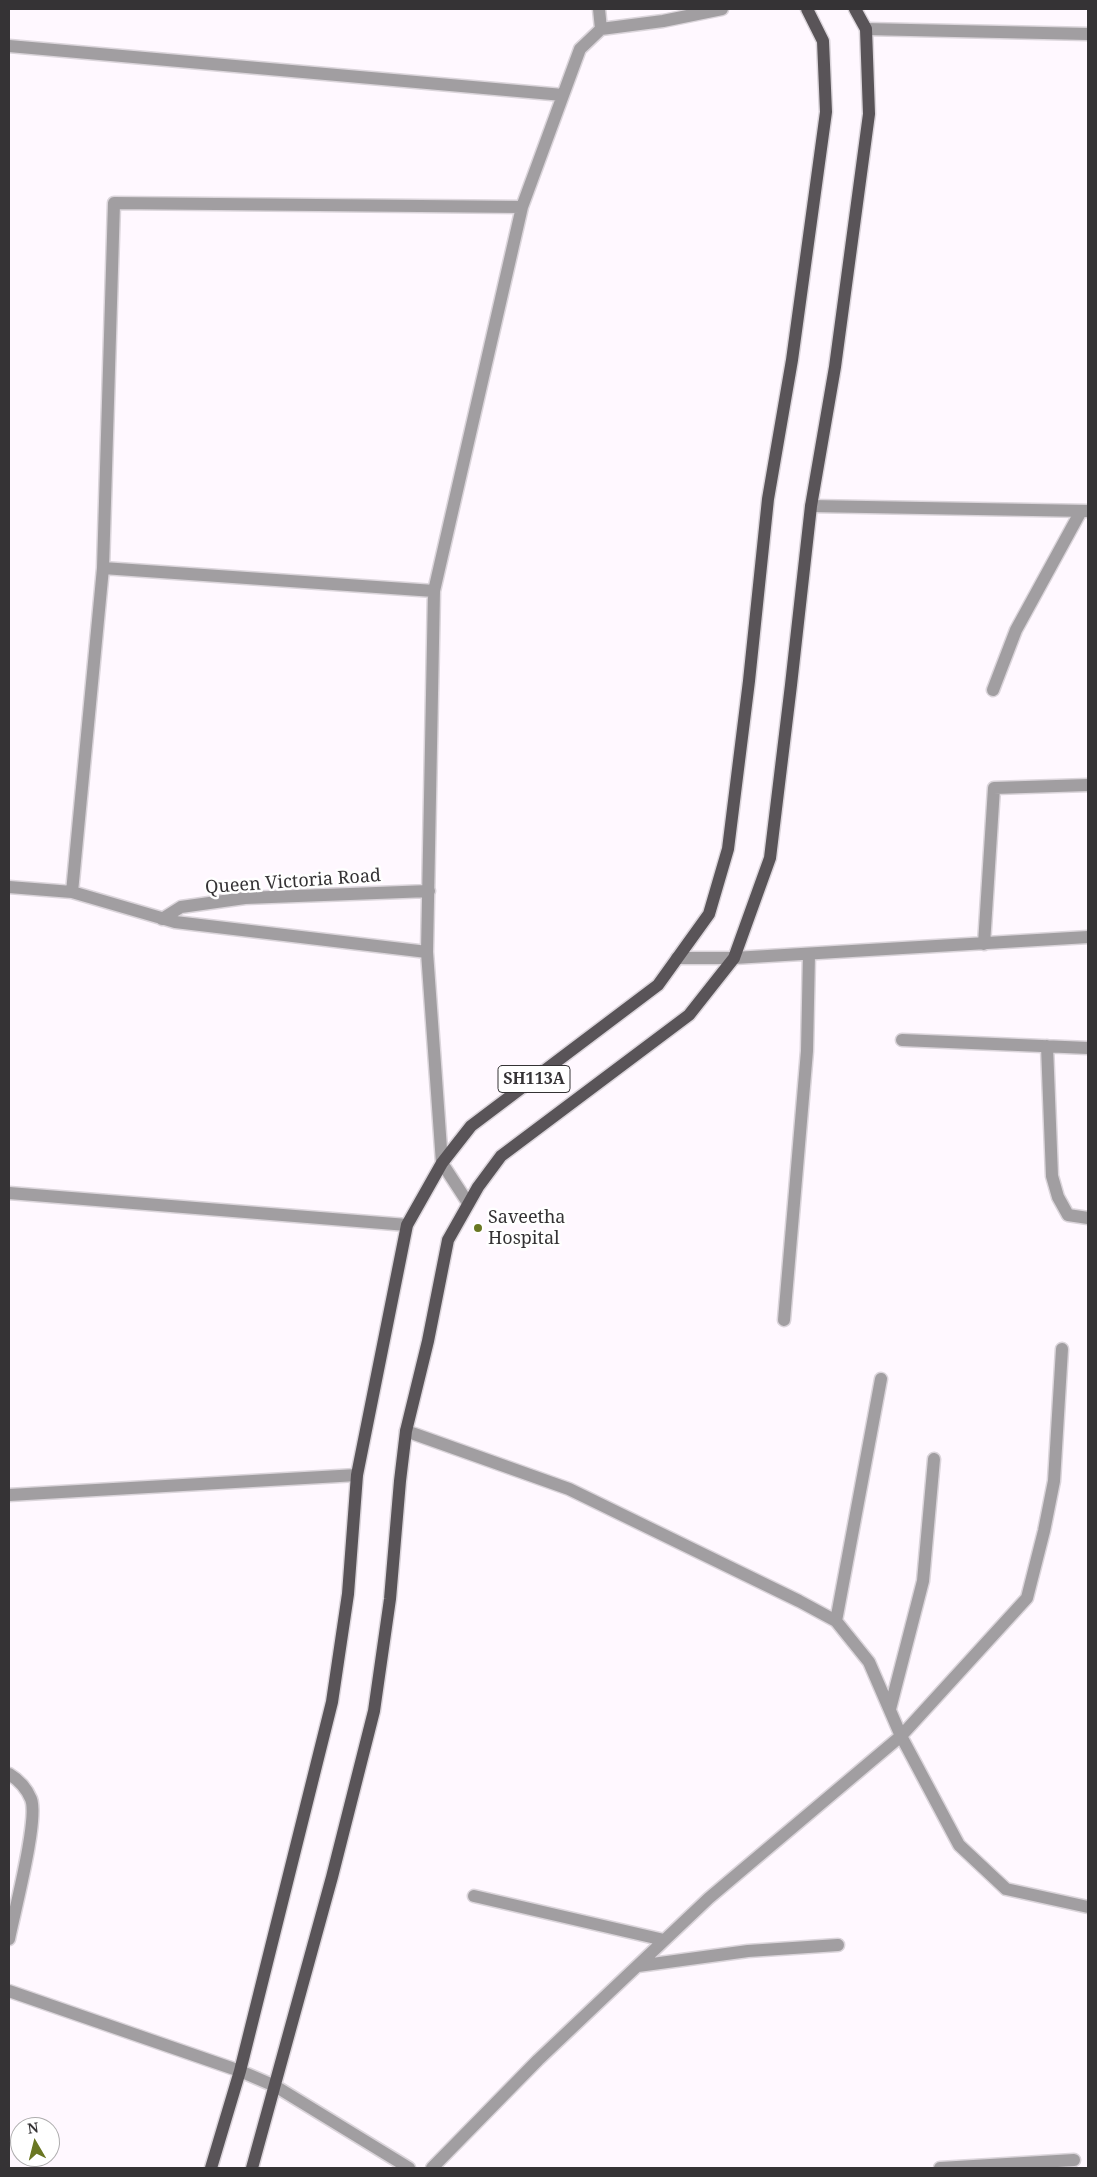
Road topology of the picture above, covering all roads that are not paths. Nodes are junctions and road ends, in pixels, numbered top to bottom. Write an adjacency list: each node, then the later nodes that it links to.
1 (599, 9): 5 (street)
2 (722, 9): 5 (street)
3 (807, 9): 25 (main road, SH113A)
4 (855, 9): 6 (main road, SH113A)
5 (601, 29): 9 (street)
6 (866, 29): 7 (street); 11 (main road, SH113A)
7 (1088, 34)
8 (9, 46): 9 (street)
9 (563, 95): 10 (street)
10 (522, 207): 13 (street); 14 (street)
11 (811, 506): 12 (street); 26 (main road, SH113A)
12 (1085, 511): 15 (street)
13 (102, 568): 14 (street); 19 (street)
14 (434, 592): 18 (street)
15 (993, 690)
16 (1088, 785): 22 (street)
17 (9, 887): 19 (street)
18 (429, 891): 20 (street, Queen Victoria Road); 23 (street)
19 (72, 892): 20 (street)
20 (162, 918): 23 (street)
21 (1088, 937): 22 (street)
22 (984, 944): 24 (street)
23 (427, 952): 30 (street)
24 (809, 954): 26 (street); 35 (street)
25 (677, 958): 26 (street); 30 (main road, SH113A)
26 (734, 958): 32 (main road, SH113A)
27 (902, 1040): 28 (street)
28 (1047, 1046): 29 (street); 33 (street)
29 (1088, 1048)
30 (442, 1163): 32 (street); 34 (main road, SH113A)
31 (9, 1193): 34 (street)
32 (468, 1203): 38 (main road, SH113A)
33 (1088, 1218)
34 (407, 1225): 40 (main road, SH113A)
35 (784, 1320)
36 (1062, 1349): 44 (street)
37 (881, 1379): 42 (street)
38 (406, 1431): 42 (street); 54 (main road, SH113A)
39 (934, 1459): 43 (street)
40 (357, 1476): 41 (street); 53 (main road, SH113A)
41 (9, 1494)
42 (836, 1621): 43 (street)
43 (890, 1709): 44 (street)
44 (901, 1736): 47 (street); 49 (street)
45 (9, 1774): 48 (street)
46 (474, 1896): 49 (street)
47 (1088, 1907)
48 (9, 1938)
49 (664, 1940): 51 (street)
50 (838, 1945): 51 (street)
51 (638, 1966): 59 (street)
52 (9, 1991): 53 (street)
53 (240, 2071): 54 (street); 57 (main road, SH113A)
54 (275, 2086): 56 (street); 58 (main road, SH113A)
55 (1074, 2160): 60 (street)
56 (406, 2167)
57 (211, 2168)
58 (252, 2168)
59 (432, 2168)
60 (940, 2168)

